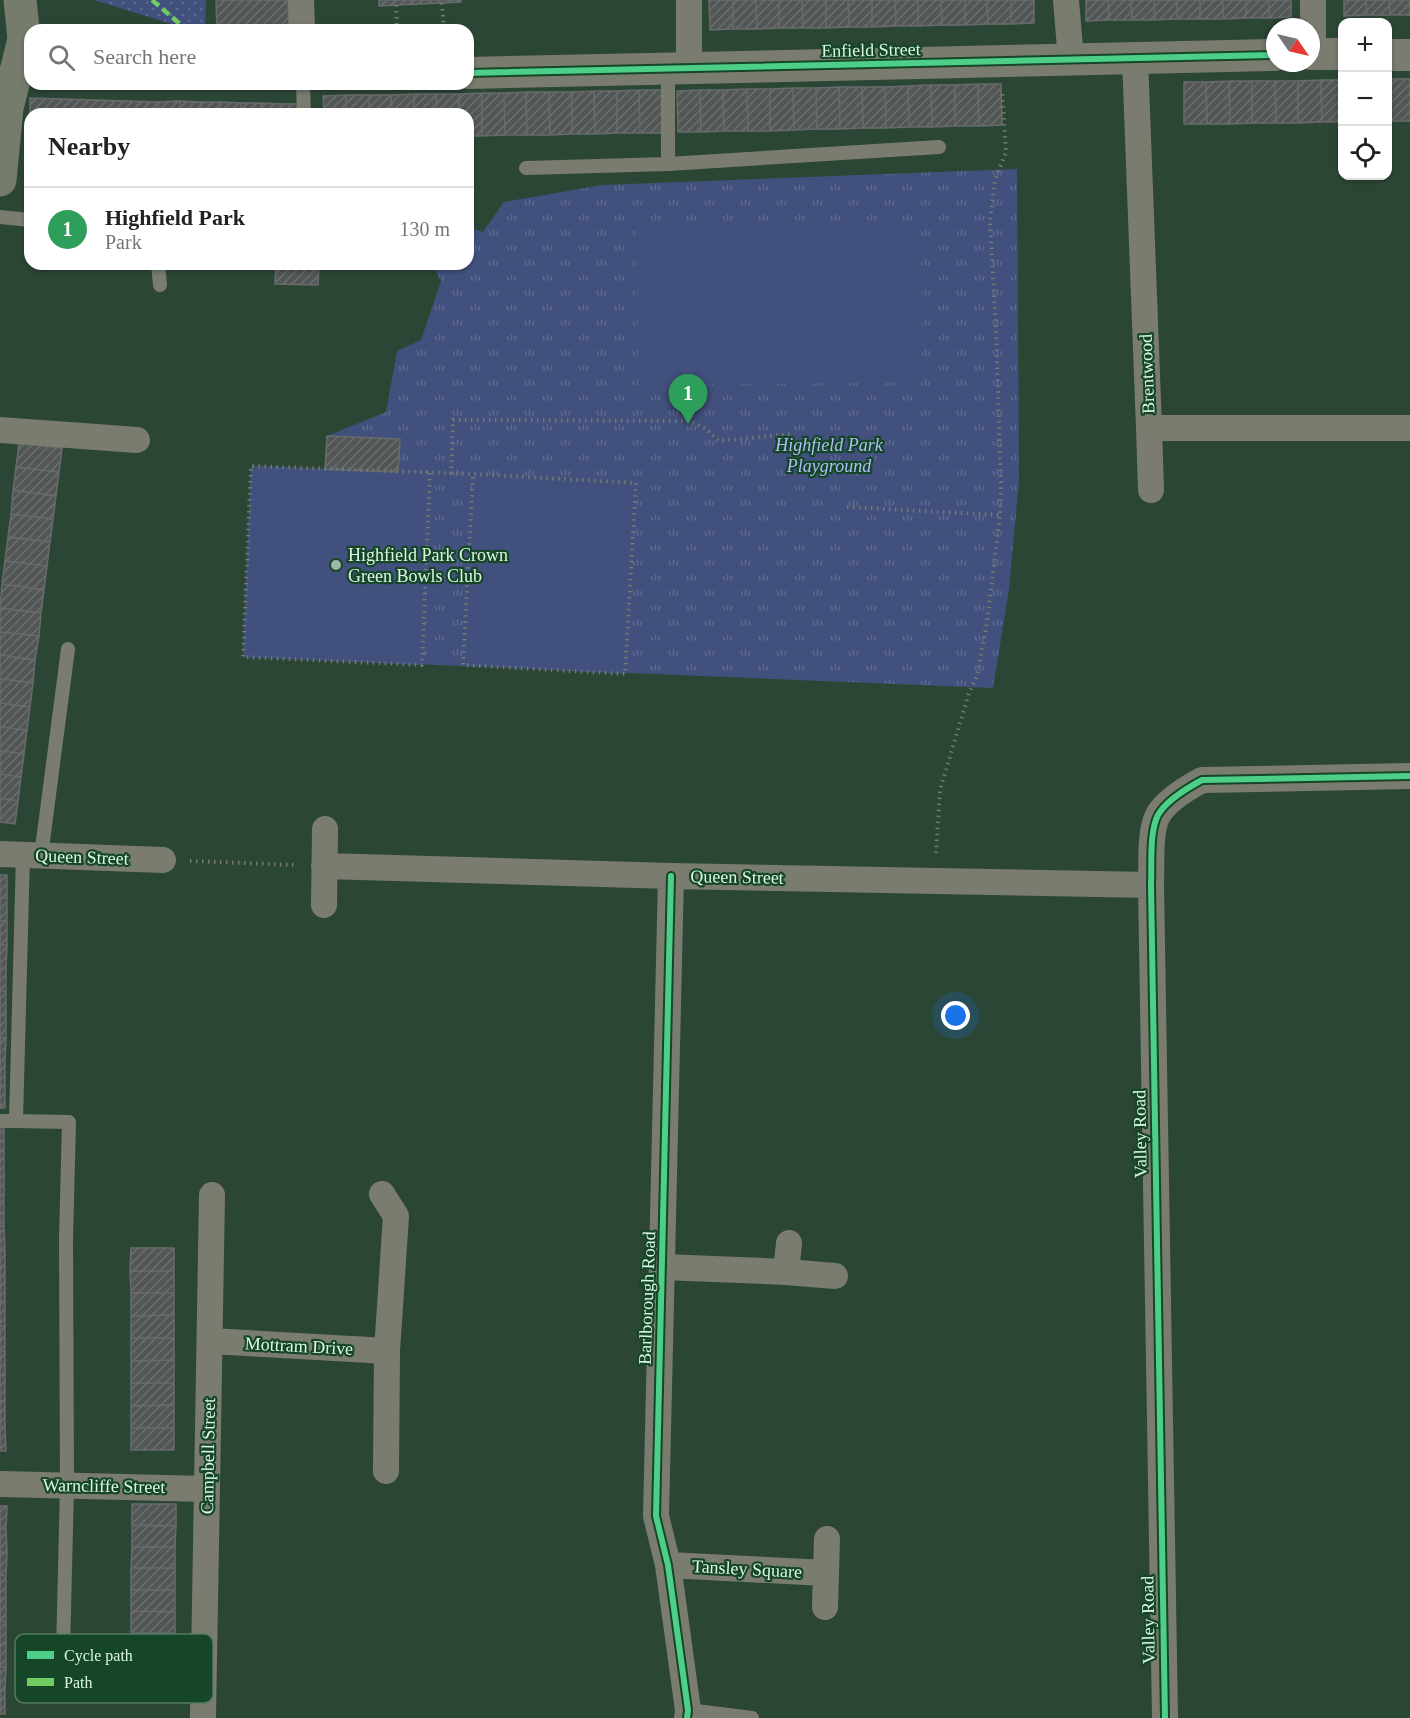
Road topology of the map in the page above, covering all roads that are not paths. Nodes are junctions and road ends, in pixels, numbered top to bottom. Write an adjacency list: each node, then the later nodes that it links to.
1 (20, 0): 6 (main road)
2 (301, 0): 7 (street)
3 (690, 0): 15 (street)
4 (1066, 0): 14 (street)
5 (1313, 0): 9 (street)
6 (24, 24)
7 (302, 24)
8 (24, 50): 22 (main road)
9 (1322, 54)
10 (1266, 55): 13 (street, Enfield Street)
11 (1392, 55): 12 (street)
12 (1410, 55)
13 (1135, 58): 14 (street, Enfield Street); 27 (street, Brentwood)
14 (1071, 60): 15 (street, Enfield Street)
15 (678, 68): 16 (street, Enfield Street); 20 (lane)
16 (474, 73)
17 (303, 90): 18 (lane)
18 (304, 108)
19 (939, 147): 20 (lane)
20 (668, 164): 21 (lane)
21 (526, 168)
22 (0, 180)
23 (0, 217): 24 (lane)
24 (24, 219)
25 (159, 270): 26 (lane)
26 (160, 285)
27 (1149, 428): 28 (street, Brentwood); 31 (street)
28 (1410, 428)
29 (0, 430): 30 (street)
30 (137, 440)
31 (1151, 490)
32 (68, 649): 35 (lane)
33 (1410, 776): 39 (street, Valley Road)
34 (325, 829): 37 (street)
35 (21, 855): 36 (street, Queen Street); 42 (lane)
36 (163, 860)
37 (324, 866): 38 (street, Queen Street); 40 (street)
38 (671, 876): 39 (street, Queen Street); 46 (street, Barlborough Road)
39 (1151, 885): 65 (street, Valley Road)
40 (324, 905)
41 (0, 1121): 42 (lane)
42 (16, 1121): 53 (lane)
43 (382, 1194): 50 (street)
44 (212, 1195): 49 (street, Campbell Street)
45 (789, 1243): 47 (street)
46 (663, 1267): 47 (street); 56 (street, Barlborough Road)
47 (786, 1272): 48 (street)
48 (835, 1276)
49 (210, 1341): 50 (street, Mottram Drive); 54 (street, Campbell Street)
50 (387, 1351): 51 (street)
51 (386, 1471)
52 (0, 1484): 53 (street, Warncliffe Street)
53 (67, 1486): 54 (street, Warncliffe Street); 59 (lane)
54 (207, 1489): 60 (street, Campbell Street)
55 (827, 1539): 57 (street, Tansley Square)
56 (668, 1565): 57 (street, Tansley Square); 63 (street, Barlborough Road)
57 (826, 1573): 58 (street, Tansley Square)
58 (825, 1608)
59 (63, 1634)
60 (205, 1634)
61 (160, 1703): 62 (lane)
62 (204, 1707)
63 (687, 1714): 64 (lane)
64 (752, 1718)
65 (1165, 1718)

